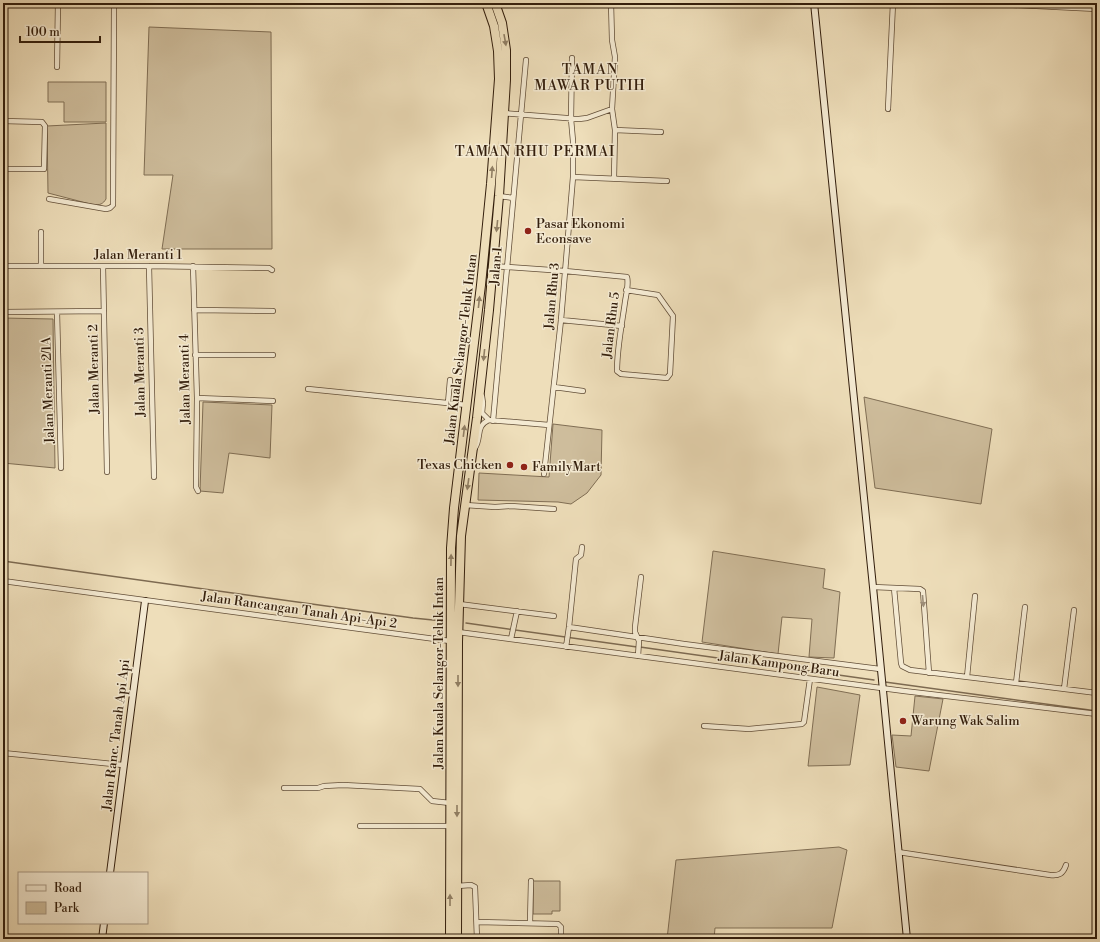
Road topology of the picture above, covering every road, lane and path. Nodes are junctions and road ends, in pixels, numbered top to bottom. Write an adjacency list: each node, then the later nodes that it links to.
1 (4, 3): 14 (street)
2 (58, 3): 13 (street)
3 (113, 3): 29 (street)
4 (486, 3): 17 (highway, Jalan Kuala Selangor-Teluk Intan)
5 (494, 3): 17 (highway, Jalan Kuala Selangor-Teluk Intan, one-way to 17)
6 (611, 3): 15 (street)
7 (814, 3): 72 (street)
8 (893, 3): 16 (street)
9 (972, 3): 10 (street)
10 (1097, 9)
11 (572, 58): 19 (street, Jalan Rhu 3)
12 (526, 60): 18 (street, Jalan 1)
13 (57, 67)
14 (3, 73)
15 (612, 109): 19 (street); 21 (street)
16 (888, 109)
17 (500, 113): 18 (street); 27 (highway, Jalan Kuala Selangor-Teluk Intan); 58 (highway, Jalan Kuala Selangor-Teluk Intan, one-way to 17)
18 (521, 114): 19 (street); 28 (street, Jalan 1)
19 (571, 119): 24 (street, Jalan Rhu 3)
20 (3, 121): 23 (street)
21 (615, 130): 22 (street); 25 (street)
22 (661, 132)
23 (3, 169)
24 (574, 177): 25 (street); 39 (street, Jalan Rhu 3)
25 (614, 178): 26 (street)
26 (667, 181)
27 (499, 196): 28 (street); 36 (highway, Jalan Kuala Selangor-Teluk Intan, one-way to 36)
28 (513, 198): 37 (street, Jalan 1)
29 (49, 199)
30 (41, 232): 31 (street)
31 (41, 265): 32 (street, Jalan Meranti 1); 33 (street, Jalan Meranti 1)
32 (3, 266)
33 (103, 266): 34 (street, Jalan Meranti 1); 42 (street, Jalan Meranti 2)
34 (149, 266): 35 (street, Jalan Meranti 1); 65 (street, Jalan Meranti 3)
35 (192, 266): 38 (street, Jalan Meranti 1); 41 (street, Jalan Meranti 4)
36 (493, 266): 37 (street); 52 (highway, Jalan Kuala Selangor-Teluk Intan, one-way to 52)
37 (507, 266): 39 (street); 59 (street, Jalan 1)
38 (272, 270)
39 (565, 271): 40 (street, Jalan Rhu 5); 46 (street, Jalan Rhu 3)
40 (626, 290): 47 (street, Jalan Rhu 5); 47 (street, Jalan Rhu 5)
41 (194, 310): 45 (street); 48 (street, Jalan Meranti 4)
42 (104, 311): 44 (street); 63 (street, Jalan Meranti 2)
43 (3, 312): 44 (street)
44 (57, 312): 62 (street, Jalan Meranti 2/1A)
45 (273, 312)
46 (561, 320): 47 (street); 51 (street, Jalan Rhu 3)
47 (622, 326)
48 (195, 355): 49 (street); 55 (street, Jalan Meranti 4)
49 (273, 355)
50 (450, 380): 57 (street)
51 (554, 387): 54 (street); 60 (street, Jalan Rhu 3)
52 (480, 388): 59 (street); 61 (highway, Jalan Kuala Selangor-Teluk Intan)
53 (308, 389): 57 (street)
54 (583, 391)
55 (197, 398): 56 (street); 66 (street, Jalan Meranti 4)
56 (273, 401)
57 (448, 403): 58 (street)
58 (467, 405): 85 (highway, Jalan Kuala Selangor-Teluk Intan, one-way to 58)
59 (491, 420): 60 (street); 61 (street)
60 (549, 425): 64 (street, Jalan Rhu 3)
61 (472, 451): 67 (highway, Jalan Kuala Selangor-Teluk Intan, one-way to 67)
62 (61, 468)
63 (107, 472)
64 (544, 474)
65 (154, 477)
66 (198, 491)
67 (465, 505): 68 (street); 76 (highway, Jalan Kuala Selangor-Teluk Intan)
68 (554, 509)
69 (582, 547): 81 (street)
70 (641, 577): 84 (street)
71 (3, 581): 75 (street, Jalan Rancangan Tanah Api-Api 2)
72 (873, 587): 73 (street); 88 (street)
73 (894, 588): 89 (street); 89 (street, one-way to 89)
74 (975, 596): 90 (street)
75 (145, 601): 85 (street, Jalan Rancangan Tanah Api-Api 2); 99 (street, Jalan Ranc. Tanah Api Api)
76 (459, 604): 79 (street); 82 (highway, Jalan Kuala Selangor-Teluk Intan)
77 (1025, 607): 92 (street)
78 (1074, 610): 94 (street)
79 (517, 611): 80 (street); 83 (street)
80 (554, 616)
81 (569, 627): 84 (street); 86 (street)
82 (458, 632): 83 (street, Jalan Kampong Baru); 108 (highway, Jalan Kuala Selangor-Teluk Intan, one-way to 108)
83 (511, 639): 86 (street, Jalan Kampong Baru)
84 (638, 639): 87 (street); 88 (street)
85 (450, 641): 101 (highway, Jalan Kuala Selangor-Teluk Intan)
86 (566, 647): 87 (street, Jalan Kampong Baru)
87 (638, 654): 91 (street, Jalan Kampong Baru)
88 (880, 670): 93 (street)
89 (929, 672): 90 (street)
90 (967, 677): 92 (street)
91 (810, 679): 93 (street, Jalan Kampong Baru); 97 (street)
92 (1016, 683): 94 (street)
93 (882, 688): 96 (street, Jalan Kampong Baru); 104 (street)
94 (1064, 689): 95 (street)
95 (1097, 693)
96 (1097, 714)
97 (704, 726)
98 (3, 753): 99 (street)
99 (123, 765): 106 (street, Jalan Ranc. Tanah Api Api)
100 (284, 788): 101 (street)
101 (450, 803): 103 (highway, Jalan Kuala Selangor-Teluk Intan)
102 (360, 826): 103 (street)
103 (450, 826): 113 (highway, Jalan Kuala Selangor-Teluk Intan, one-way to 103)
104 (898, 852): 105 (street); 117 (street)
105 (1066, 865)
106 (110, 872)
107 (531, 881): 110 (street)
108 (457, 886): 109 (street); 114 (highway, Jalan Kuala Selangor-Teluk Intan)
109 (477, 922): 110 (street); 115 (street)
110 (530, 923): 116 (street)
111 (104, 924): 112 (street)
112 (102, 939)
113 (450, 939)
114 (457, 939)
115 (477, 939)
116 (561, 939)
117 (907, 939)

